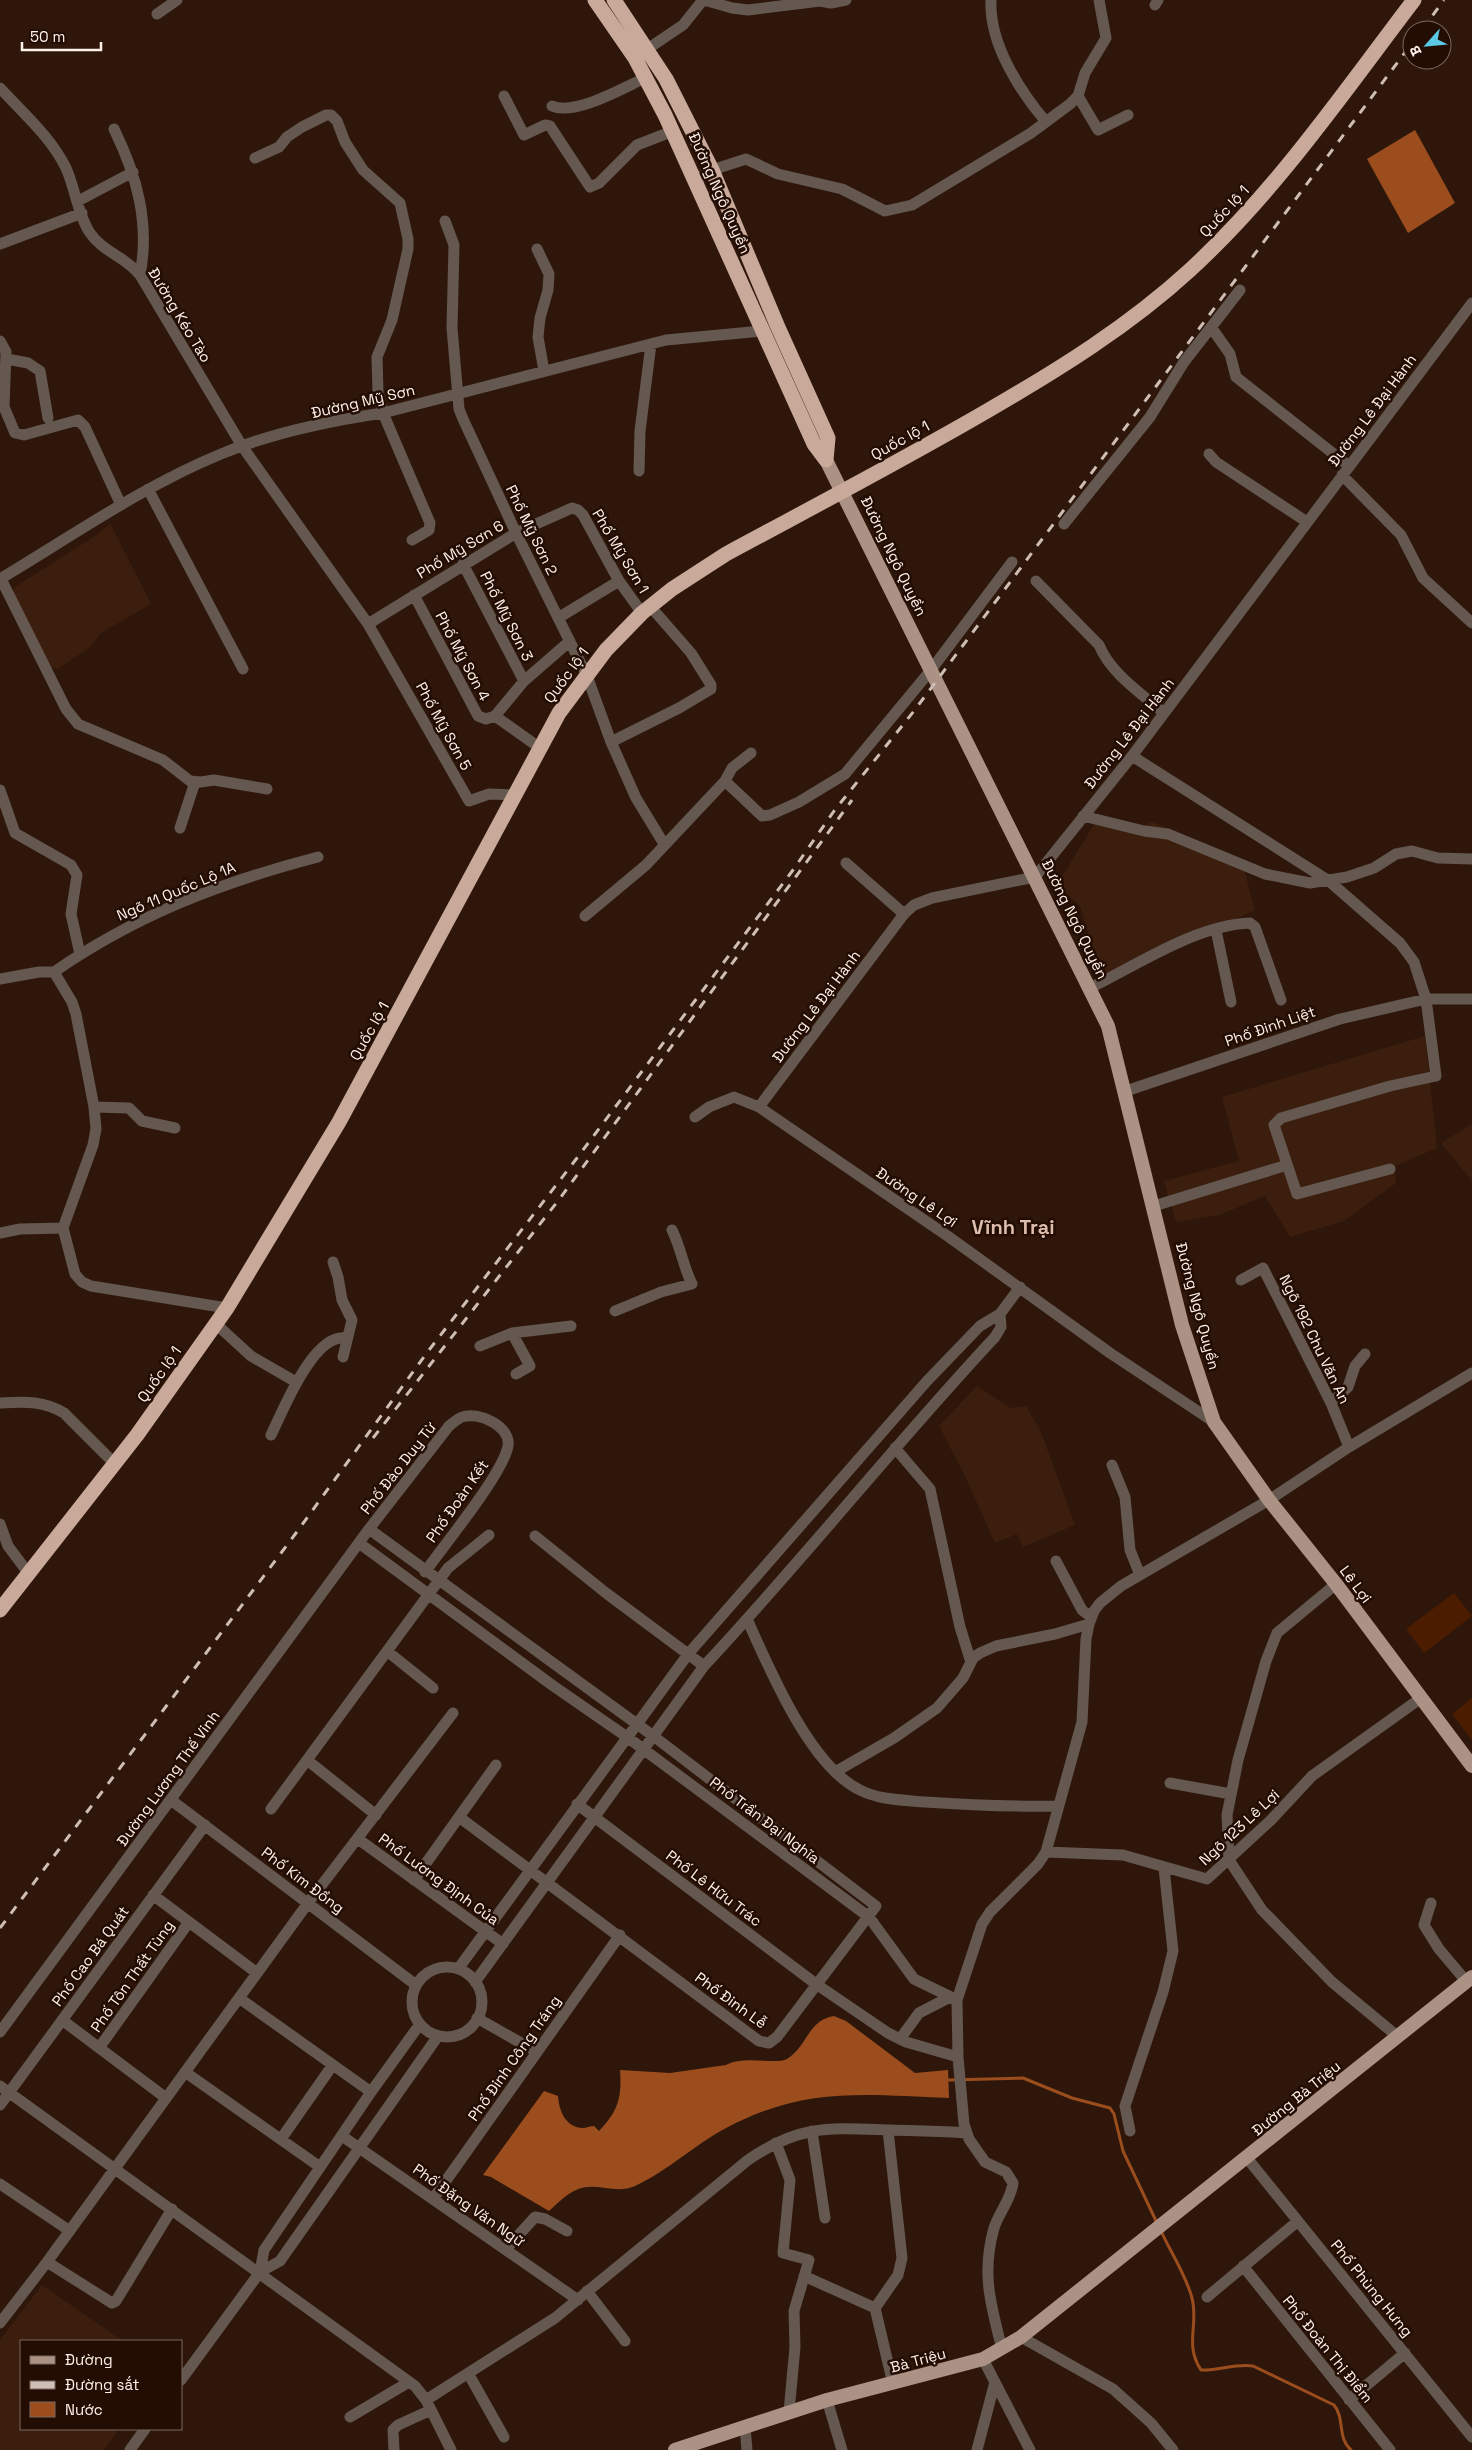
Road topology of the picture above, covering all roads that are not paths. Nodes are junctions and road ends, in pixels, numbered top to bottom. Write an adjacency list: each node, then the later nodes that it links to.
1 (177, 0): 11 (street)
2 (595, 0): 13 (highway, Đường Ngô Quyền)
3 (614, 0): 12 (highway, Đường Ngô Quyền)
4 (704, 0): 5 (street); 12 (street)
5 (846, 0)
6 (991, 0): 20 (street)
7 (1100, 0): 17 (street)
8 (1153, 0): 9 (street)
9 (1158, 0)
10 (1414, 0): 52 (highway, Quốc lộ 1)
11 (156, 14)
12 (648, 49): 13 (street); 24 (highway, Đường Ngô Quyền)
13 (635, 58): 14 (highway, Đường Ngô Quyền)
14 (646, 78): 18 (street); 22 (highway, Đường Ngô Quyền)
15 (0, 88): 27 (street, Đường Kéo Tào)
16 (504, 96): 22 (street)
17 (1078, 96): 19 (street); 20 (street)
18 (552, 106)
19 (1128, 115)
20 (1046, 122): 24 (street)
21 (114, 129): 25 (street)
22 (673, 131): 26 (highway, Đường Ngô Quyền)
23 (255, 158): 43 (street)
24 (712, 170): 26 (street); 35 (highway, Đường Ngô Quyền)
25 (134, 172): 27 (street); 32 (street)
26 (696, 180): 37 (highway, Đường Ngô Quyền)
27 (78, 201): 28 (street, Đường Kéo Tào)
28 (82, 212): 30 (street); 32 (street, Đường Kéo Tào)
29 (445, 221): 42 (street, Phố Mỹ Sơn 2)
30 (0, 244)
31 (537, 249): 41 (street)
32 (140, 275): 45 (street, Đường Kéo Tào)
33 (1240, 290): 36 (street)
34 (1472, 302): 48 (street, Đường Lê Đại Hành)
35 (777, 325): 37 (highway); 47 (highway, Đường Ngô Quyền)
36 (1211, 327): 48 (street); 56 (street)
37 (762, 332): 39 (street, Đường Mỹ Sơn); 47 (highway, Đường Ngô Quyền)
38 (0, 341): 40 (street)
39 (651, 344): 41 (street, Đường Mỹ Sơn); 49 (street)
40 (7, 359): 44 (street); 53 (street)
41 (544, 371): 42 (street, Đường Mỹ Sơn)
42 (458, 394): 43 (street, Đường Mỹ Sơn); 57 (street, Phố Mỹ Sơn 2)
43 (383, 413): 45 (street, Đường Mỹ Sơn); 58 (street)
44 (48, 418)
45 (242, 446): 51 (street, Đường Mỹ Sơn); 68 (street, Đường Kéo Tào)
46 (1209, 454): 55 (street)
47 (826, 460): 52 (main road, Đường Ngô Quyền)
48 (1349, 466): 50 (street, Đường Lê Đại Hành)
49 (639, 471)
50 (1342, 476): 55 (street, Đường Lê Đại Hành); 67 (street)
51 (148, 490): 53 (street, Đường Mỹ Sơn); 70 (street)
52 (842, 492): 65 (highway, Quốc lộ 1); 71 (main road, Đường Ngô Quyền)
53 (121, 505): 61 (street, Đường Mỹ Sơn)
54 (572, 508): 57 (street, Phố Mỹ Sơn 6); 63 (street, Phố Mỹ Sơn 1)
55 (1307, 522): 74 (street, Đường Lê Đại Hành)
56 (1064, 524)
57 (516, 533): 60 (street, Phố Mỹ Sơn 6); 66 (street, Phố Mỹ Sơn 2)
58 (412, 540)
59 (1012, 562): 71 (street)
60 (464, 564): 64 (street, Phố Mỹ Sơn 6); 73 (street, Phố Mỹ Sơn 3)
61 (1, 579): 81 (street)
62 (1036, 581): 74 (street)
63 (619, 582): 65 (street, Phố Mỹ Sơn 1); 66 (street)
64 (414, 595): 68 (street, Phố Mỹ Sơn 6); 75 (street, Phố Mỹ Sơn 4)
65 (646, 610): 72 (highway, Quốc lộ 1); 76 (street, Phố Mỹ Sơn 1)
66 (558, 618): 69 (street, Phố Mỹ Sơn 2)
67 (1472, 623)
68 (368, 624): 84 (street, Phố Mỹ Sơn 5)
69 (570, 640): 72 (street, Phố Mỹ Sơn 2); 73 (street)
70 (243, 669)
71 (931, 670): 80 (street); 91 (main road, Đường Ngô Quyền)
72 (587, 676): 76 (street, Phố Mỹ Sơn 2); 77 (highway, Quốc lộ 1)
73 (524, 681): 75 (street)
74 (1164, 713): 79 (street, Đường Lê Đại Hành)
75 (495, 716): 77 (street)
76 (611, 742): 87 (street, Phố Mỹ Sơn 2)
77 (540, 748): 84 (highway, Quốc lộ 1)
78 (750, 753): 80 (street)
79 (1132, 756): 85 (street, Đường Lê Đại Hành); 92 (street)
80 (724, 781): 87 (street)
81 (194, 782): 82 (street); 86 (street)
82 (267, 788)
83 (0, 790): 96 (street)
84 (516, 795): 118 (highway, Quốc lộ 1)
85 (1083, 816): 91 (street, Đường Lê Đại Hành); 92 (street)
86 (180, 828)
87 (664, 844): 94 (street)
88 (318, 857): 96 (street, Ngõ 11 Quốc Lộ 1A)
89 (1472, 859): 92 (street)
90 (846, 864): 93 (street)
91 (1034, 877): 93 (street, Đường Lê Đại Hành); 99 (main road, Đường Ngô Quyền)
92 (1328, 880): 100 (street)
93 (904, 914): 106 (street, Đường Lê Đại Hành)
94 (585, 916)
95 (1216, 930): 99 (street); 102 (street); 103 (street)
96 (80, 954): 97 (street, Ngõ 11 Quốc Lộ 1A)
97 (54, 972): 98 (street); 105 (street)
98 (0, 979)
99 (1090, 988): 104 (main road, Đường Ngô Quyền)
100 (1426, 999): 101 (street, Phố Đinh Liệt); 104 (street, Phố Đinh Liệt); 109 (street)
101 (1472, 999)
102 (1281, 1000)
103 (1231, 1002)
104 (1126, 1091): 111 (main road, Đường Ngô Quyền)
105 (94, 1107): 108 (street); 112 (street)
106 (759, 1107): 107 (street, Đường Lê Lợi); 117 (street, Đường Lê Lợi)
107 (695, 1117)
108 (175, 1128)
109 (1287, 1165): 110 (street); 111 (street)
110 (1390, 1169)
111 (1154, 1206): 135 (main road, Đường Ngô Quyền)
112 (64, 1228): 114 (street); 118 (street)
113 (672, 1230): 119 (street)
114 (0, 1233)
115 (333, 1262): 124 (street)
116 (1242, 1280): 133 (street, Ngõ 192 Chu Văn An)
117 (1020, 1287): 120 (street); 135 (street, Đường Lê Lợi)
118 (227, 1308): 121 (highway, Quốc lộ 1)
119 (615, 1312)
120 (1000, 1314): 130 (street); 132 (street)
121 (216, 1324): 131 (street); 140 (highway, Quốc lộ 1)
122 (572, 1326): 123 (street)
123 (512, 1333): 125 (street); 129 (street)
124 (346, 1338): 127 (street); 131 (street)
125 (480, 1346)
126 (1365, 1354): 133 (street)
127 (344, 1356)
128 (1472, 1372): 138 (street)
129 (516, 1374)
130 (927, 1381): 132 (street); 142 (street)
131 (296, 1382): 137 (street)
132 (943, 1394): 139 (street)
133 (1332, 1402): 138 (street, Ngõ 192 Chu Văn An)
134 (0, 1403): 140 (street)
135 (1214, 1422): 144 (main road, Lê Lợi)
136 (449, 1426): 146 (street, Phố Đào Duy Từ); 151 (street, Phố Đoàn Kết)
137 (271, 1436)
138 (1349, 1447): 144 (street)
139 (895, 1448): 143 (street); 164 (street)
140 (116, 1464): 152 (highway, Quốc lộ 1)
141 (1112, 1464): 153 (street)
142 (849, 1471): 143 (street); 157 (street)
143 (865, 1484): 159 (street)
144 (1269, 1500): 153 (street); 155 (main road, Lê Lợi)
145 (0, 1524): 152 (street)
146 (369, 1529): 149 (street, Đường Lương Thế Vinh); 151 (street)
147 (489, 1535): 154 (street)
148 (535, 1536): 163 (street)
149 (359, 1543): 156 (street); 181 (street, Đường Lương Thế Vinh)
150 (1056, 1561): 161 (street)
151 (425, 1572): 154 (street)
152 (30, 1574): 158 (highway, Quốc lộ 1)
153 (1140, 1575): 161 (street)
154 (438, 1582): 156 (street); 166 (street)
155 (1336, 1584): 169 (main road, Lê Lợi); 180 (street)
156 (429, 1594): 162 (street); 167 (street)
157 (741, 1596): 159 (street); 163 (street)
158 (0, 1610)
159 (755, 1610): 160 (street)
160 (747, 1620): 165 (street); 178 (street)
161 (1090, 1620): 164 (street); 183 (street)
162 (387, 1652): 168 (street); 175 (street)
163 (689, 1653): 165 (street); 171 (street)
164 (971, 1662): 178 (street)
165 (704, 1666): 172 (street)
166 (562, 1671): 167 (street); 171 (street)
167 (552, 1685): 173 (street)
168 (433, 1688)
169 (1421, 1698): 177 (main road, Lê Lợi); 191 (street, Ngõ 123 Lê Lợi)
170 (453, 1713): 185 (street)
171 (637, 1723): 172 (street, Phố Trần Đại Nghĩa); 173 (street)
172 (652, 1735): 174 (street); 198 (street, Phố Trần Đại Nghĩa)
173 (628, 1737): 174 (street, Phố Trần Đại Nghĩa); 182 (street)
174 (643, 1748): 186 (street); 200 (street, Phố Trần Đại Nghĩa)
175 (307, 1760): 184 (street); 185 (street)
176 (496, 1765): 187 (street)
177 (1472, 1766)
178 (835, 1772): 183 (street)
179 (1170, 1783): 180 (street)
180 (1231, 1794): 191 (street)
181 (171, 1800): 188 (street, Phố Kim Đồng); 216 (street, Đường Lương Thế Vinh)
182 (577, 1804): 186 (street, Phố Lê Hữu Trác); 193 (street)
183 (1058, 1806): 190 (street)
184 (271, 1809)
185 (376, 1815): 189 (street)
186 (594, 1816): 195 (street); 209 (street, Phố Lê Hữu Trác)
187 (459, 1817): 193 (street, Phố Đinh Lễ); 194 (street)
188 (204, 1825): 196 (street, Phố Cao Bá Quát); 197 (street, Phố Kim Đồng)
189 (358, 1839): 194 (street, Phố Lương Định Của); 197 (street)
190 (1046, 1852): 192 (street, Ngõ 123 Lê Lợi); 212 (street)
191 (1229, 1860): 192 (street, Ngõ 123 Lê Lợi); 218 (street)
192 (1164, 1868): 231 (street)
193 (531, 1870): 195 (street, Phố Đinh Lễ); 202 (street)
194 (414, 1880): 202 (street, Phố Lương Định Của)
195 (547, 1882): 203 (street, Phố Đinh Lễ); 204 (street)
196 (153, 1895): 201 (street); 214 (street, Phố Cao Bá Quát)
197 (308, 1903): 206 (street); 210 (street, Phố Kim Đồng)
198 (875, 1903): 200 (street, Phố Đinh Lễ)
199 (1431, 1903): 207 (street)
200 (870, 1917): 209 (street, Phố Đinh Lễ); 212 (street, Phố Trần Đại Nghĩa)
201 (189, 1922): 206 (street); 220 (street, Phố Tôn Thất Tùng)
202 (486, 1932): 204 (street, Phố Lương Định Của); 205 (street)
203 (620, 1935): 209 (street, Phố Đinh Lễ); 221 (street, Phố Đinh Công Tráng)
204 (503, 1944): 208 (street)
205 (458, 1969): 208 (street); 210 (street)
206 (256, 1973): 211 (street)
207 (1469, 1979): 218 (main road, Đường Bà Triệu)
208 (475, 1982): 213 (street)
209 (816, 1984): 219 (street, Phố Lê Hữu Trác)
210 (416, 1986): 215 (street)
211 (239, 1998): 223 (street); 224 (street)
212 (954, 1998): 219 (street); 222 (street)
213 (478, 2018): 217 (street); 221 (street)
214 (62, 2020): 220 (street); 225 (street, Phố Cao Bá Quát)
215 (420, 2024): 217 (street); 226 (street)
216 (0, 2032)
217 (438, 2036): 236 (street)
218 (1397, 2036): 237 (main road, Đường Bà Triệu)
219 (900, 2039): 222 (street, Phố Lê Hữu Trác)
220 (99, 2048): 227 (street)
221 (537, 2052): 241 (street, Phố Đinh Công Tráng)
222 (958, 2057): 232 (street)
223 (332, 2066): 226 (street); 234 (street)
224 (185, 2072): 227 (street); 234 (street)
225 (4, 2090): 228 (street, Phố Cao Bá Quát); 239 (street)
226 (370, 2092): 233 (street)
227 (166, 2098): 239 (street)
228 (0, 2105)
229 (888, 2130): 230 (street); 232 (street); 258 (street)
230 (812, 2132): 235 (street); 245 (street)
231 (1130, 2132)
232 (967, 2133): 262 (street)
233 (342, 2136): 236 (street, Phố Đặng Văn Ngữ); 238 (street)
234 (281, 2139): 238 (street)
235 (776, 2143): 254 (street); 255 (street)
236 (360, 2148): 241 (street, Phố Đặng Văn Ngữ); 244 (street)
237 (1247, 2158): 246 (street, Phố Phùng Hưng); 249 (main road, Đường Bà Triệu)
238 (320, 2168): 242 (street)
239 (115, 2169): 243 (street); 247 (street)
240 (0, 2184): 247 (street)
241 (433, 2199): 250 (street, Phố Đặng Văn Ngữ)
242 (296, 2204): 244 (street); 253 (street)
243 (172, 2209): 251 (street); 253 (street)
244 (313, 2216): 253 (street)
245 (824, 2218)
246 (1298, 2221): 252 (street); 263 (street, Phố Phùng Hưng)
247 (70, 2231): 251 (street)
248 (567, 2231): 250 (street)
249 (1139, 2243): 260 (main road, Bà Triệu)
250 (506, 2249): 257 (street, Phố Đặng Văn Ngữ)
251 (47, 2262): 259 (street)
252 (1243, 2266): 256 (street); 271 (street, Phố Đoàn Thị Điểm)
253 (260, 2272): 266 (street); 267 (street)
254 (804, 2276): 258 (street); 273 (street)
255 (587, 2292): 257 (street); 261 (street)
256 (1207, 2297)
257 (578, 2300): 265 (street)
258 (875, 2308): 269 (street)
259 (0, 2323)
260 (1021, 2337): 262 (main road, Bà Triệu); 287 (street)
261 (625, 2340)
262 (1002, 2349): 264 (main road, Bà Triệu)
263 (1405, 2353): 271 (street); 278 (street, Phố Phùng Hưng)
264 (983, 2359): 268 (street); 269 (main road, Bà Triệu)
265 (468, 2373): 272 (street); 277 (street)
266 (182, 2379)
267 (409, 2382): 272 (street); 274 (street)
268 (995, 2382): 285 (street); 286 (street)
269 (894, 2384): 270 (main road, Bà Triệu)
270 (827, 2400): 273 (main road, Bà Triệu); 284 (street)
271 (1349, 2400): 288 (street, Phố Đoàn Thị Điểm)
272 (429, 2405): 280 (street); 281 (street)
273 (789, 2412): 275 (main road, Bà Triệu)
274 (350, 2417)
275 (745, 2426): 282 (main road, Bà Triệu); 283 (street)
276 (144, 2430): 279 (street)
277 (504, 2437)
278 (1472, 2437)
279 (130, 2450)
280 (394, 2450)
281 (451, 2450)
282 (675, 2450)
283 (747, 2450)
284 (842, 2450)
285 (977, 2450)
286 (1030, 2450)
287 (1173, 2450)
288 (1390, 2450)

